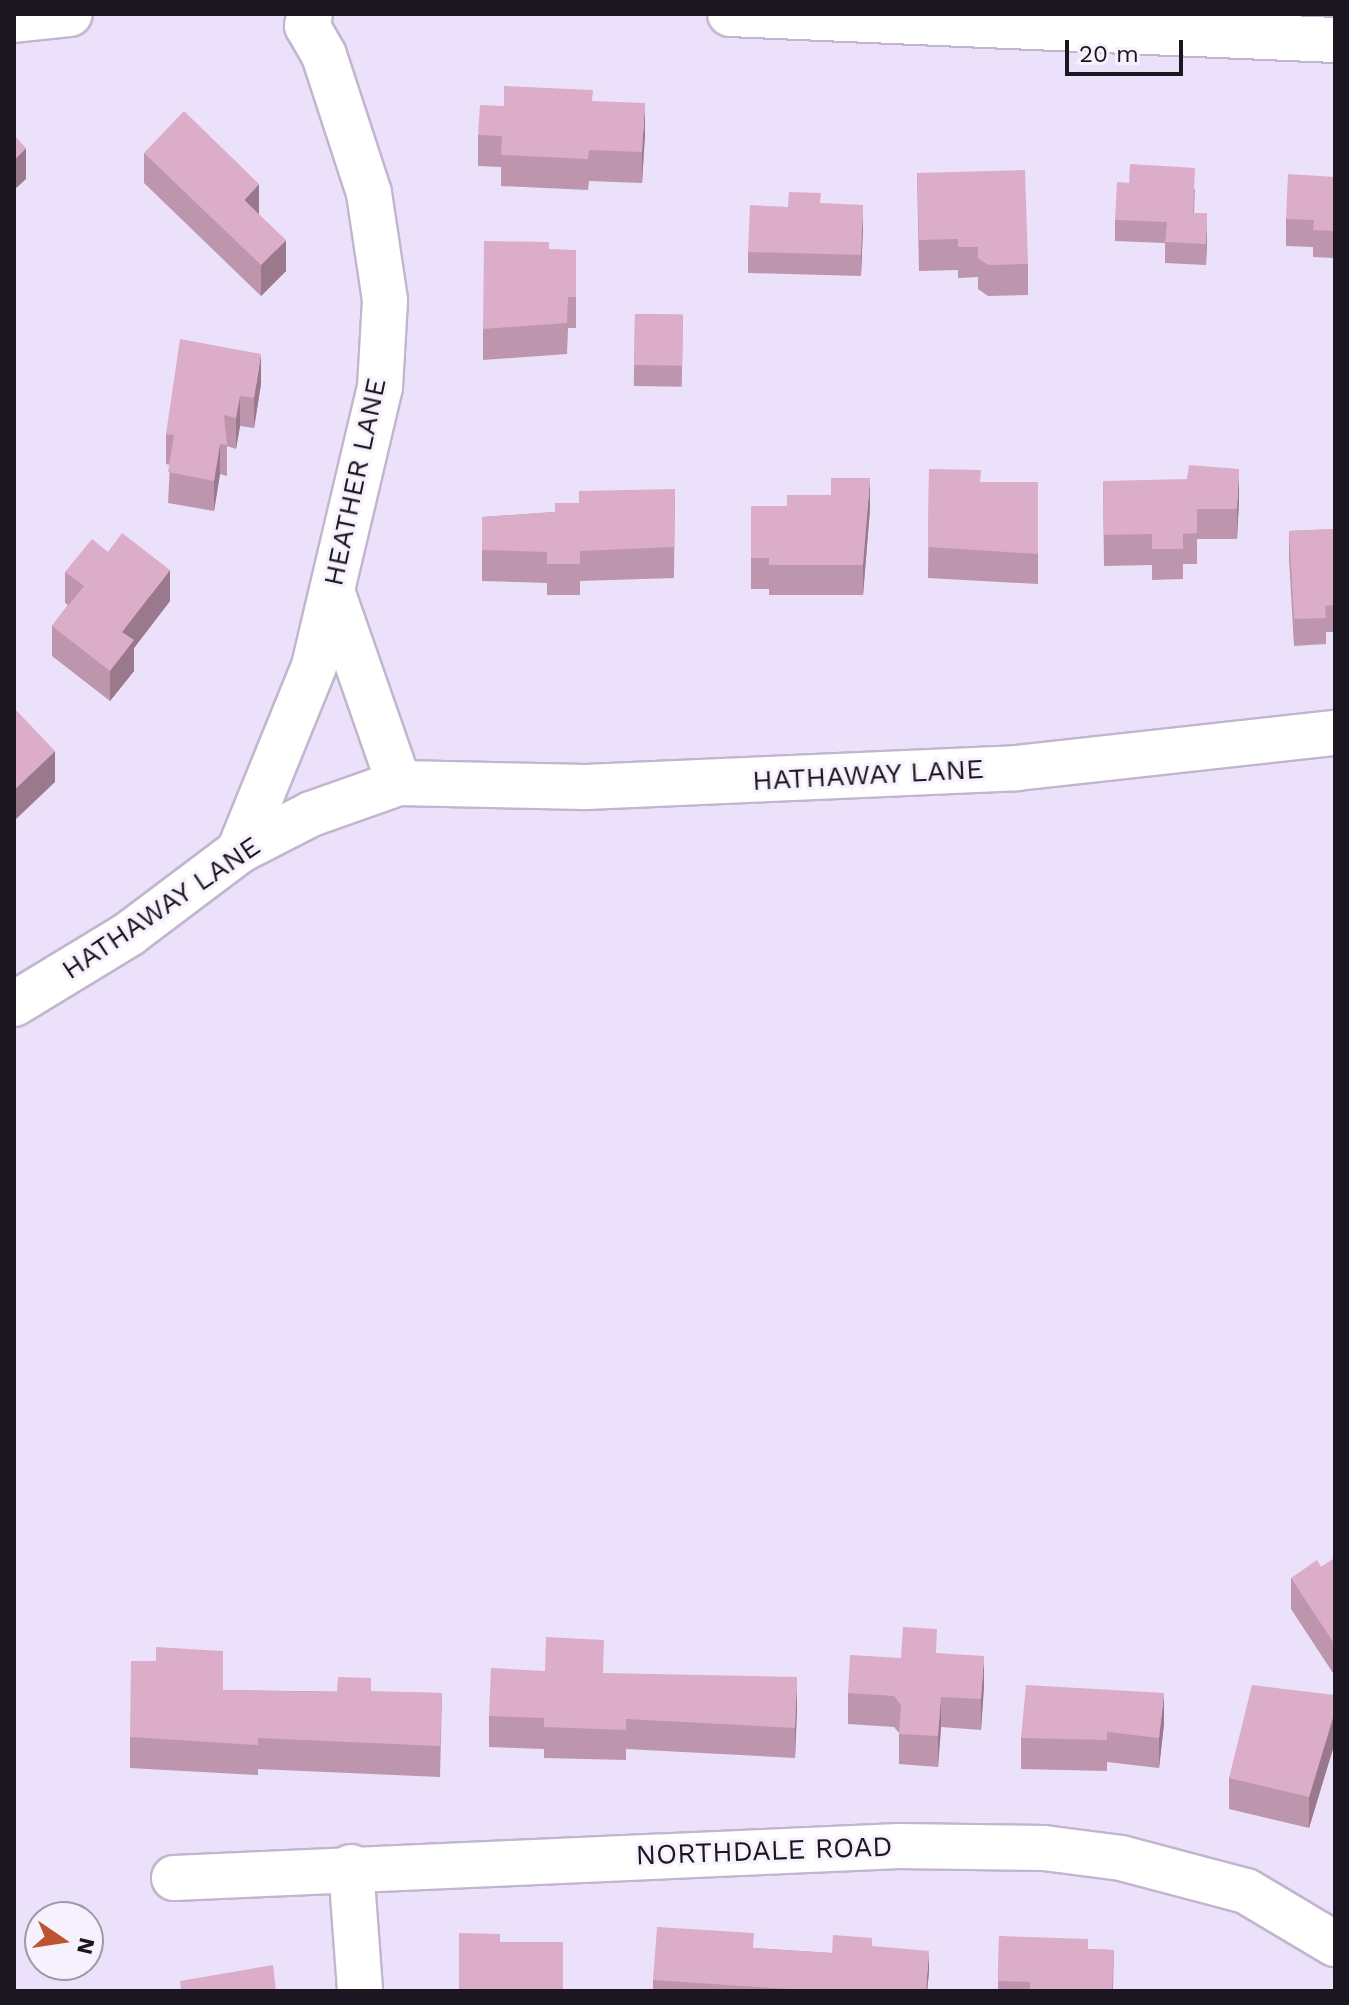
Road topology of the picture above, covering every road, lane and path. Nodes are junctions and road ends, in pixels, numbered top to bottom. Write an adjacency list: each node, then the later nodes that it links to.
1 (70, 14): 4 (street)
2 (310, 14): 6 (street, HEATHER LANE)
3 (730, 14): 5 (street)
4 (14, 20)
5 (1335, 40)
6 (332, 591): 8 (street); 9 (street, HEATHER LANE)
7 (1335, 733): 8 (street, HATHAWAY LANE)
8 (399, 783): 9 (street, HATHAWAY LANE)
9 (239, 851): 10 (street, HATHAWAY LANE)
10 (14, 1004)
11 (351, 1867): 12 (street, NORTHDALE ROAD); 13 (street, NORTHDALE ROAD); 14 (street)
12 (174, 1878)
13 (1335, 1944)
14 (360, 1991)

